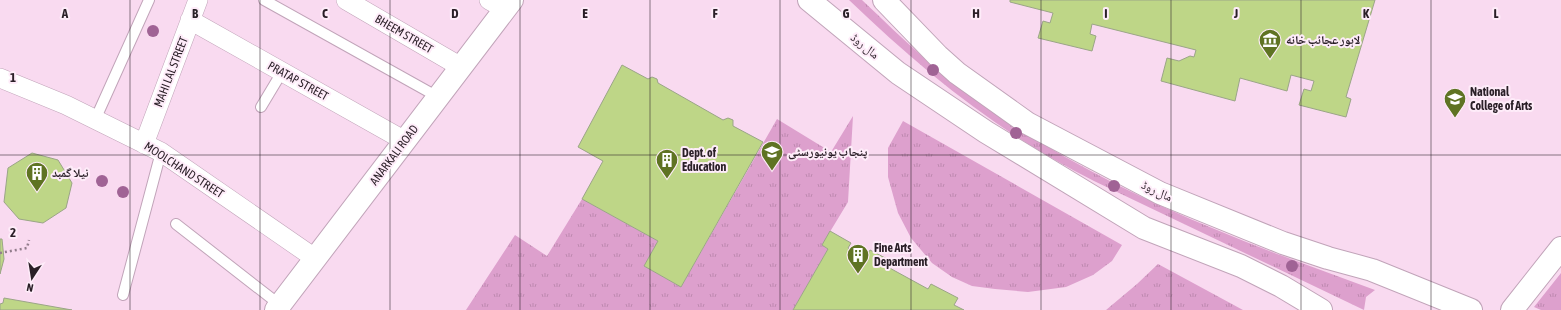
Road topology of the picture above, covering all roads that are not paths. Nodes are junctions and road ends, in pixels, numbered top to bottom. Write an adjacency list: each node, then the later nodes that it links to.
1 (149, 0): 14 (lane)
2 (198, 0): 8 (street, MAHI LAL STREET)
3 (264, 0): 12 (lane)
4 (346, 0): 9 (street, BHEEM STREET)
5 (809, 0): 23 (main road, مال روڈ)
6 (884, 0): 24 (main road, مال روڈ)
7 (502, 3): 9 (main road, ANARKALI ROAD)
8 (190, 20): 10 (street, PRATAP STREET); 16 (street, MAHI LAL STREET)
9 (461, 67): 12 (main road, ANARKALI ROAD)
10 (282, 72): 13 (lane); 15 (street, PRATAP STREET)
11 (0, 78): 14 (street, MOOLCHAND STREET)
12 (438, 97): 15 (main road, ANARKALI ROAD)
13 (261, 107)
14 (95, 120): 16 (street, MOOLCHAND STREET)
15 (405, 141): 20 (main road, ANARKALI ROAD)
16 (144, 144): 17 (street, MOOLCHAND STREET)
17 (161, 152): 20 (street, MOOLCHAND STREET); 21 (lane)
18 (176, 224): 22 (lane)
19 (1561, 248): 25 (main road)
20 (316, 258): 22 (main road, ANARKALI ROAD)
21 (123, 295)
22 (278, 308)
23 (1319, 309)
24 (1471, 310)
25 (1512, 310)

